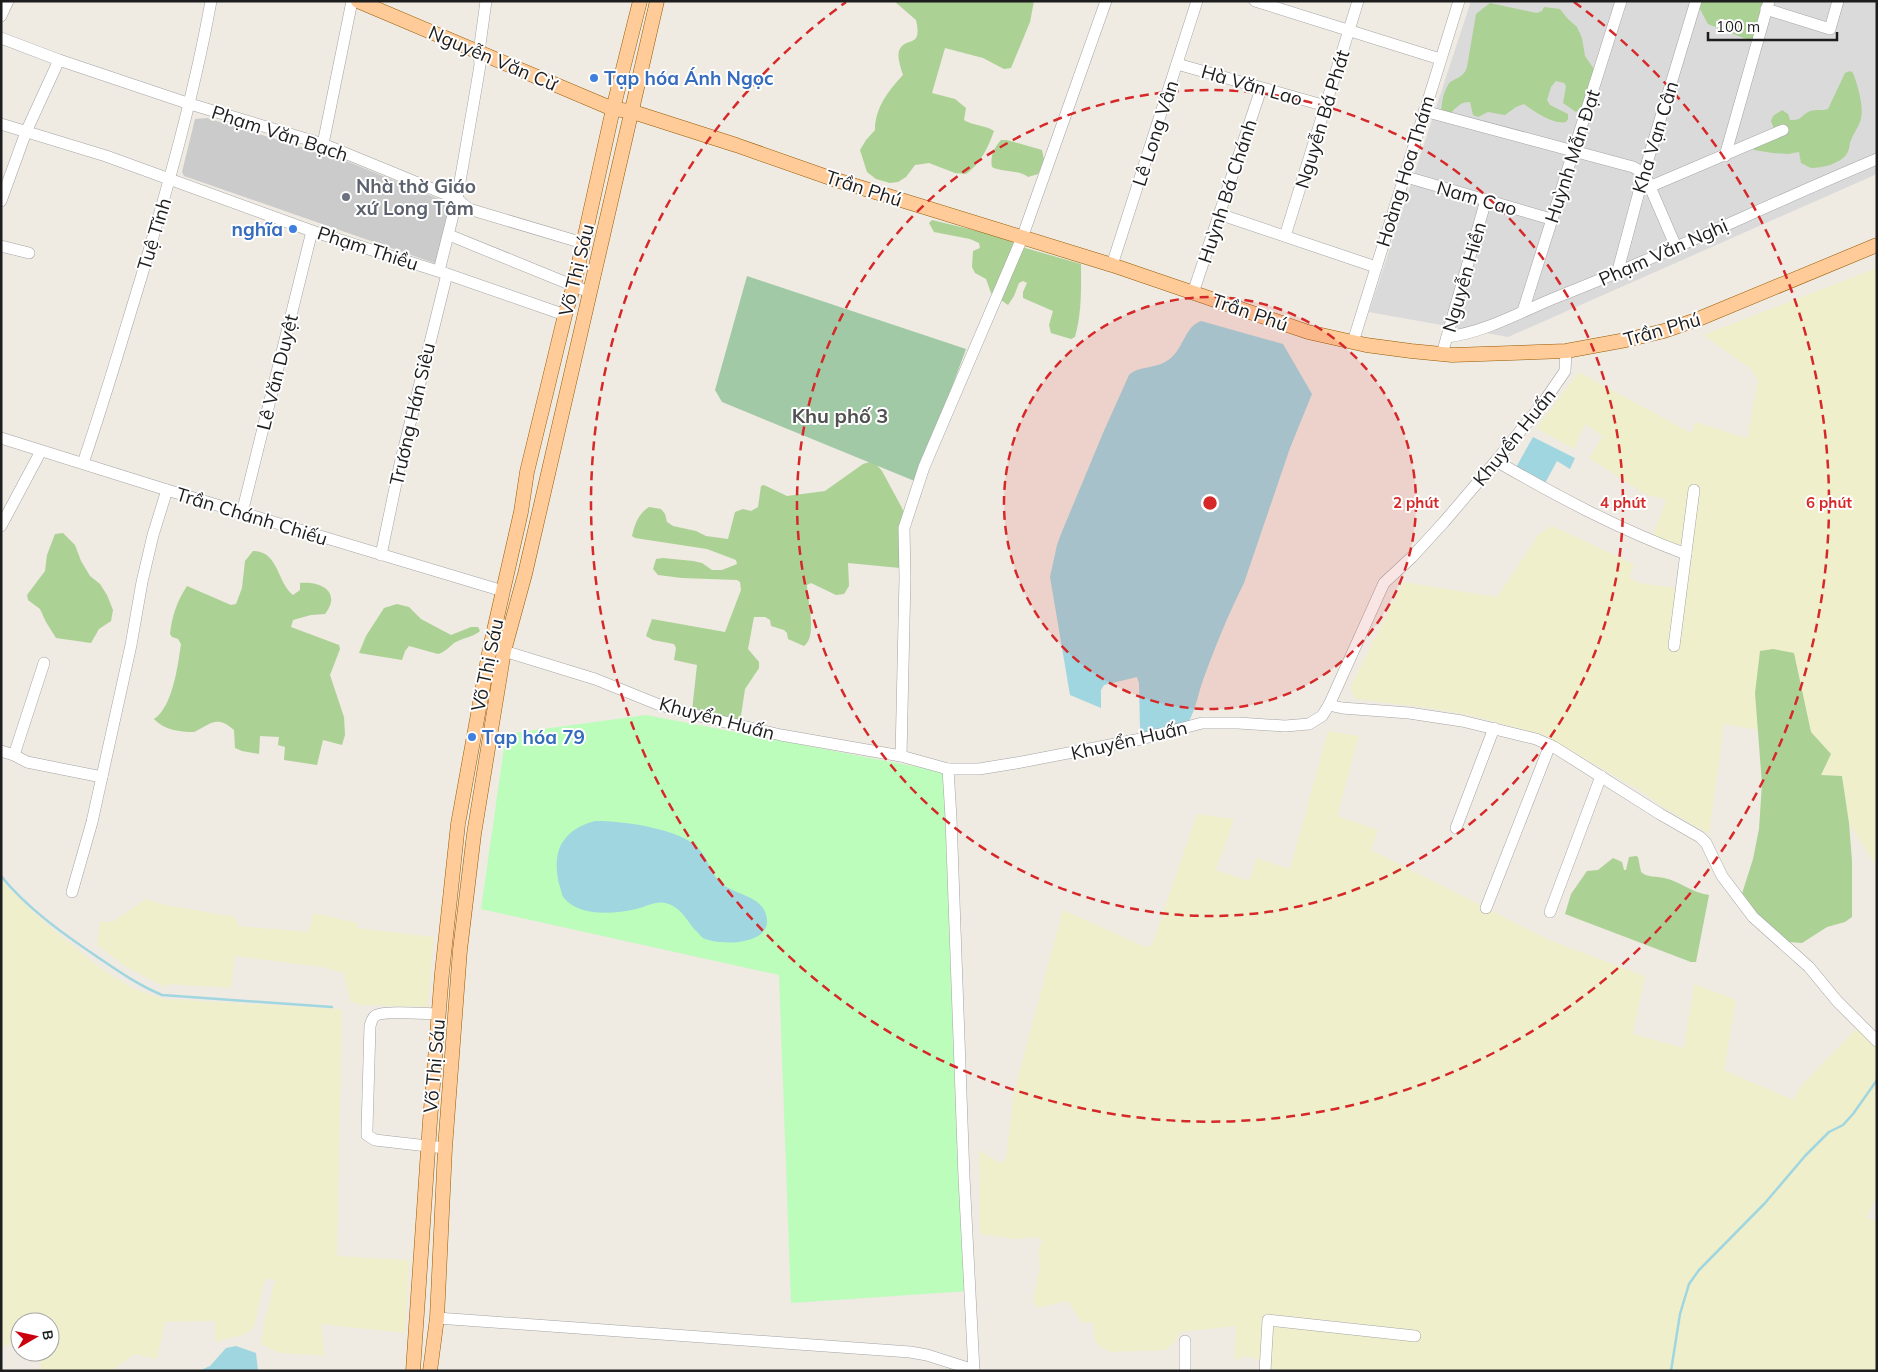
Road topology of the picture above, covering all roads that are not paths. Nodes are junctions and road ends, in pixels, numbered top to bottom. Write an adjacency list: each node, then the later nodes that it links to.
1 (8, 1): 17 (street)
2 (211, 1): 25 (street, Tuệ Tĩnh)
3 (352, 1): 33 (street)
4 (358, 1): 20 (main road, Nguyễn Văn Cừ)
5 (486, 1): 20 (street, Trương Hán Siêu)
6 (640, 1): 27 (main road, Võ Thị Sáu)
7 (657, 1): 28 (main road, Võ Thị Sáu)
8 (1106, 1): 49 (street)
9 (1197, 1): 23 (street, Lê Long Vân)
10 (1255, 1): 18 (street)
11 (1358, 1): 18 (street, Nguyễn Bá Phát)
12 (1459, 1): 21 (street, Hoàng Hoa Thám)
13 (1621, 1): 34 (street, Huỳnh Mẫn Đạt)
14 (1696, 1): 37 (street, Kha Vạn Cân)
15 (1838, 1): 16 (street)
16 (1767, 5): 35 (street)
17 (1, 16)
18 (1349, 30): 21 (street); 26 (street, Nguyễn Bá Phát)
19 (1, 38): 22 (street, Phạm Văn Bạch)
20 (479, 52): 27 (main road, Nguyễn Văn Cừ); 41 (street, Trương Hán Siêu)
21 (1440, 59): 29 (street, Hoàng Hoa Thám)
22 (59, 60): 25 (street, Phạm Văn Bạch); 32 (street)
23 (1177, 64): 24 (street, Hà Văn Lao); 55 (street, Lê Long Vân)
24 (1261, 89): 26 (street, Hà Văn Lao); 44 (street, Huỳnh Bá Chánh)
25 (190, 104): 33 (street, Phạm Văn Bạch); 39 (street, Tuệ Tĩnh)
26 (1326, 106): 48 (street, Nguyễn Bá Phát)
27 (613, 108): 28 (main road, Nguyễn Văn Cừ); 50 (main road, Võ Thị Sáu)
28 (630, 111): 49 (main road, Trần Phú); 60 (main road, Võ Thị Sáu)
29 (1424, 111): 34 (street); 38 (street, Hoàng Hoa Thám)
30 (1, 124): 32 (street, Phạm Thiều)
31 (1783, 130): 35 (street)
32 (26, 132): 39 (street, Phạm Thiều); 43 (street)
33 (323, 144): 41 (street, Phạm Văn Bạch)
34 (1573, 151): 37 (street); 45 (street, Huỳnh Mẫn Đạt)
35 (1725, 156): 40 (street)
36 (1877, 159): 53 (street, Phạm Văn Nghị)
37 (1644, 173): 40 (street); 58 (street, Kha Vạn Cân)
38 (1403, 176): 42 (street, Nam Cao); 56 (street, Hoàng Hoa Thám)
39 (170, 179): 46 (street, Phạm Thiều); 71 (street, Tuệ Tĩnh)
40 (1649, 187): 53 (street)
41 (457, 199): 47 (street, Trương Hán Siêu); 50 (street, Phạm Văn Bạch)
42 (1486, 200): 45 (street, Nam Cao); 64 (street, Nguyễn Hiền)
43 (1, 201)
44 (1219, 214): 48 (street); 61 (street, Huỳnh Bá Chánh)
45 (1551, 219): 62 (street, Huỳnh Mẫn Đạt)
46 (312, 231): 57 (street, Phạm Thiều); 74 (street, Lê Văn Duyệt)
47 (449, 235): 57 (street, Trương Hán Siêu); 59 (street)
48 (1285, 236): 56 (street)
49 (1022, 238): 55 (main road, Trần Phú); 88 (street)
50 (583, 243): 59 (main road, Võ Thị Sáu)
51 (1877, 245): 66 (main road, Trần Phú)
52 (1, 246): 54 (street)
53 (1676, 247): 58 (street, Phạm Văn Nghị)
54 (29, 253)
55 (1112, 265): 61 (main road, Trần Phú)
56 (1376, 267): 65 (street, Hoàng Hoa Thám)
57 (443, 272): 63 (street, Phạm Thiều); 77 (street, Trương Hán Siêu)
58 (1617, 274): 62 (street, Phạm Văn Nghị)
59 (574, 286): 60 (street); 63 (main road, Võ Thị Sáu)
60 (589, 292): 81 (main road, Võ Thị Sáu)
61 (1193, 293): 65 (main road, Trần Phú)
62 (1523, 311): 64 (street, Phạm Văn Nghị)
63 (565, 315): 78 (main road, Võ Thị Sáu)
64 (1447, 337): 67 (street, Nguyễn Hiền)
65 (1353, 342): 67 (main road, Trần Phú)
66 (1566, 351): 67 (main road, Trần Phú); 70 (street, Khuyển Huấn)
67 (1442, 354)
68 (1, 438): 69 (street, Trần Chánh Chiếu)
69 (41, 451): 71 (street, Trần Chánh Chiếu); 75 (street)
70 (1496, 461): 76 (street); 83 (street, Khuyển Huấn)
71 (83, 463): 72 (street, Trần Chánh Chiếu)
72 (167, 490): 74 (street, Trần Chánh Chiếu); 91 (street)
73 (1694, 490): 76 (street)
74 (242, 513): 77 (street, Trần Chánh Chiếu)
75 (1, 526)
76 (1686, 554): 79 (street)
77 (381, 555): 78 (street, Trần Chánh Chiếu)
78 (503, 591): 80 (main road, Võ Thị Sáu)
79 (1674, 646)
80 (490, 648): 81 (main road); 96 (main road, Võ Thị Sáu)
81 (504, 651): 88 (street, Khuyển Huấn); 99 (main road, Võ Thị Sáu)
82 (44, 663): 87 (street)
83 (1329, 705): 84 (street); 89 (street, Khuyển Huấn)
84 (1494, 728): 85 (street); 92 (street)
85 (1550, 745): 90 (street); 94 (street)
86 (1, 751): 87 (street)
87 (14, 755): 91 (street)
88 (900, 756): 89 (street, Khuyển Huấn)
89 (948, 769): 105 (street)
90 (1600, 776): 95 (street); 97 (street)
91 (102, 778): 93 (street)
92 (1456, 828)
93 (72, 892)
94 (1486, 908)
95 (1550, 912)
96 (439, 1014): 98 (main road, Võ Thị Sáu); 98 (street)
97 (1877, 1041)
98 (429, 1147): 99 (street); 103 (main road, Võ Thị Sáu)
99 (445, 1148): 100 (main road, Võ Thị Sáu)
100 (437, 1318): 104 (main road, Võ Thị Sáu); 105 (street)
101 (1415, 1336): 107 (street)
102 (1185, 1341): 106 (street)
103 (413, 1371)
104 (430, 1371)
105 (974, 1371)
106 (1185, 1371)
107 (1265, 1371)

